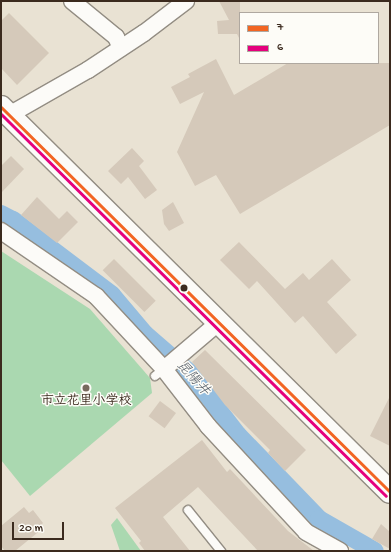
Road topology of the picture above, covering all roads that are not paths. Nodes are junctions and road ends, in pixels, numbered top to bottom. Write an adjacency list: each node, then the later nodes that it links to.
1 (72, 1): 3 (street)
2 (186, 1): 3 (street)
3 (121, 48): 4 (street)
4 (5, 111): 6 (main road)
5 (1, 231): 7 (street)
6 (218, 323): 7 (street); 8 (main road)
7 (162, 371): 11 (street)
8 (390, 492)
9 (188, 510): 10 (lane)
10 (221, 551)
11 (340, 551)

